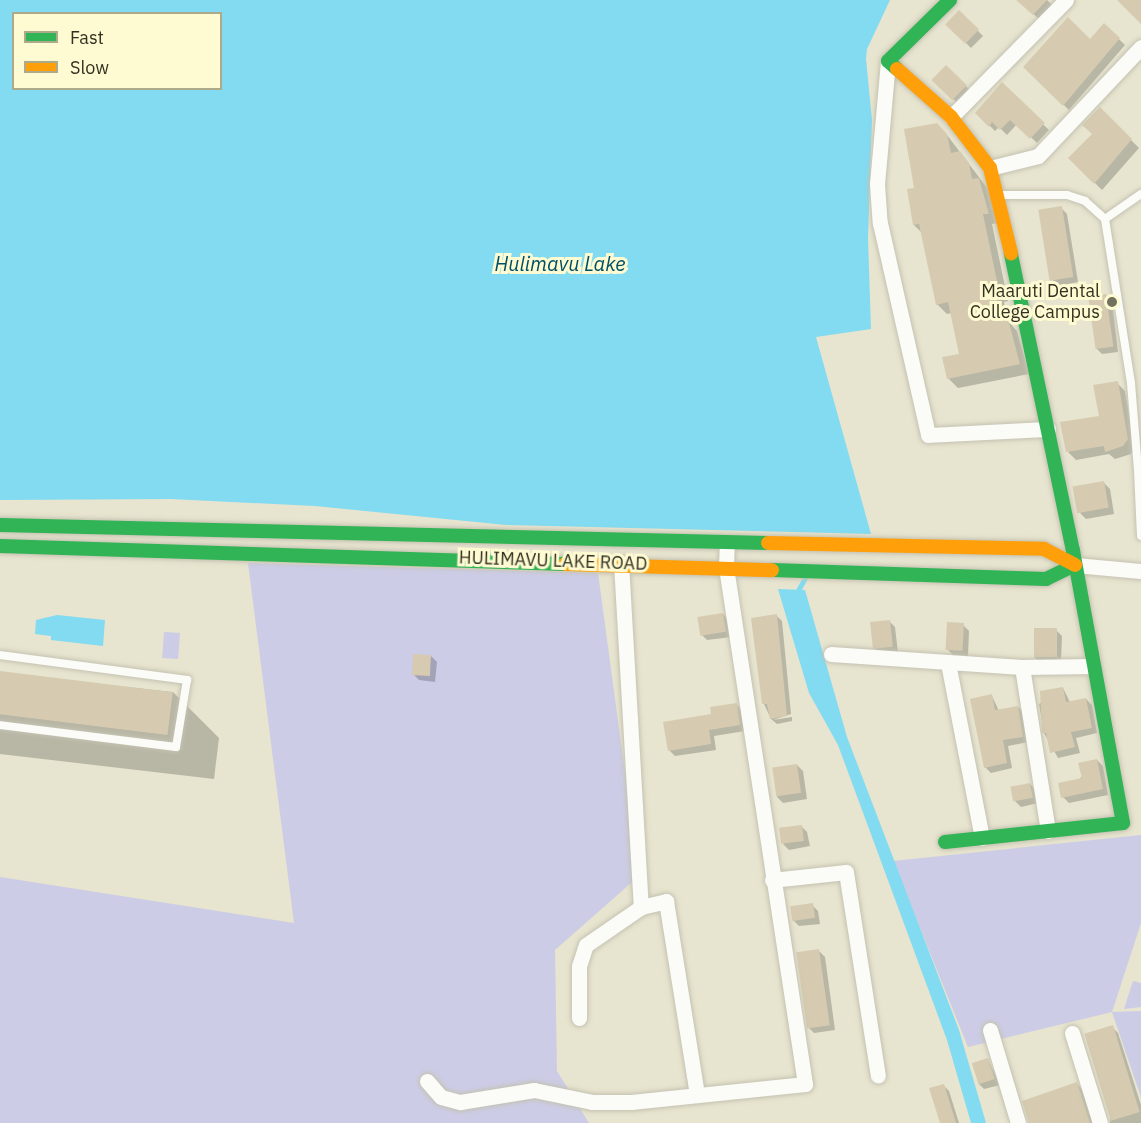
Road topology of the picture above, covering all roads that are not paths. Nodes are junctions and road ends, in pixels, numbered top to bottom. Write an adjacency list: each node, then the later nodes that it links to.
1 (950, 0): 4 (main road)
2 (1066, 0): 5 (street)
3 (1141, 47): 6 (street)
4 (888, 60): 5 (main road); 10 (street)
5 (951, 117): 6 (main road)
6 (990, 168): 8 (main road)
7 (1141, 194): 9 (lane)
8 (999, 195): 9 (lane); 10 (main road)
9 (1105, 219): 11 (lane)
10 (1048, 429): 17 (main road)
11 (1139, 470): 13 (lane)
12 (0, 525): 14 (main road, HULIMAVU LAKE ROAD)
13 (1141, 536)
14 (727, 543): 17 (main road, HULIMAVU LAKE ROAD); 18 (street)
15 (0, 546): 16 (main road, HULIMAVU LAKE ROAD)
16 (621, 563): 18 (main road, HULIMAVU LAKE ROAD); 30 (street)
17 (1076, 565): 18 (main road, HULIMAVU LAKE ROAD); 19 (street); 23 (main road)
18 (726, 567): 29 (street)
19 (1141, 571)
20 (831, 654): 22 (street)
21 (0, 655): 25 (lane)
22 (948, 663): 24 (street); 27 (street)
23 (1094, 666): 24 (street); 26 (main road)
24 (1022, 667): 26 (street)
25 (0, 725)
26 (1048, 831): 27 (main road)
27 (982, 838): 28 (main road)
28 (945, 842)
29 (772, 880): 34 (street); 36 (street)
30 (641, 907): 31 (street); 36 (street)
31 (579, 1018)
32 (990, 1030): 37 (street)
33 (1072, 1033): 38 (street)
34 (878, 1076)
35 (427, 1081): 36 (street)
36 (697, 1095)
37 (1018, 1123)
38 (1100, 1123)

